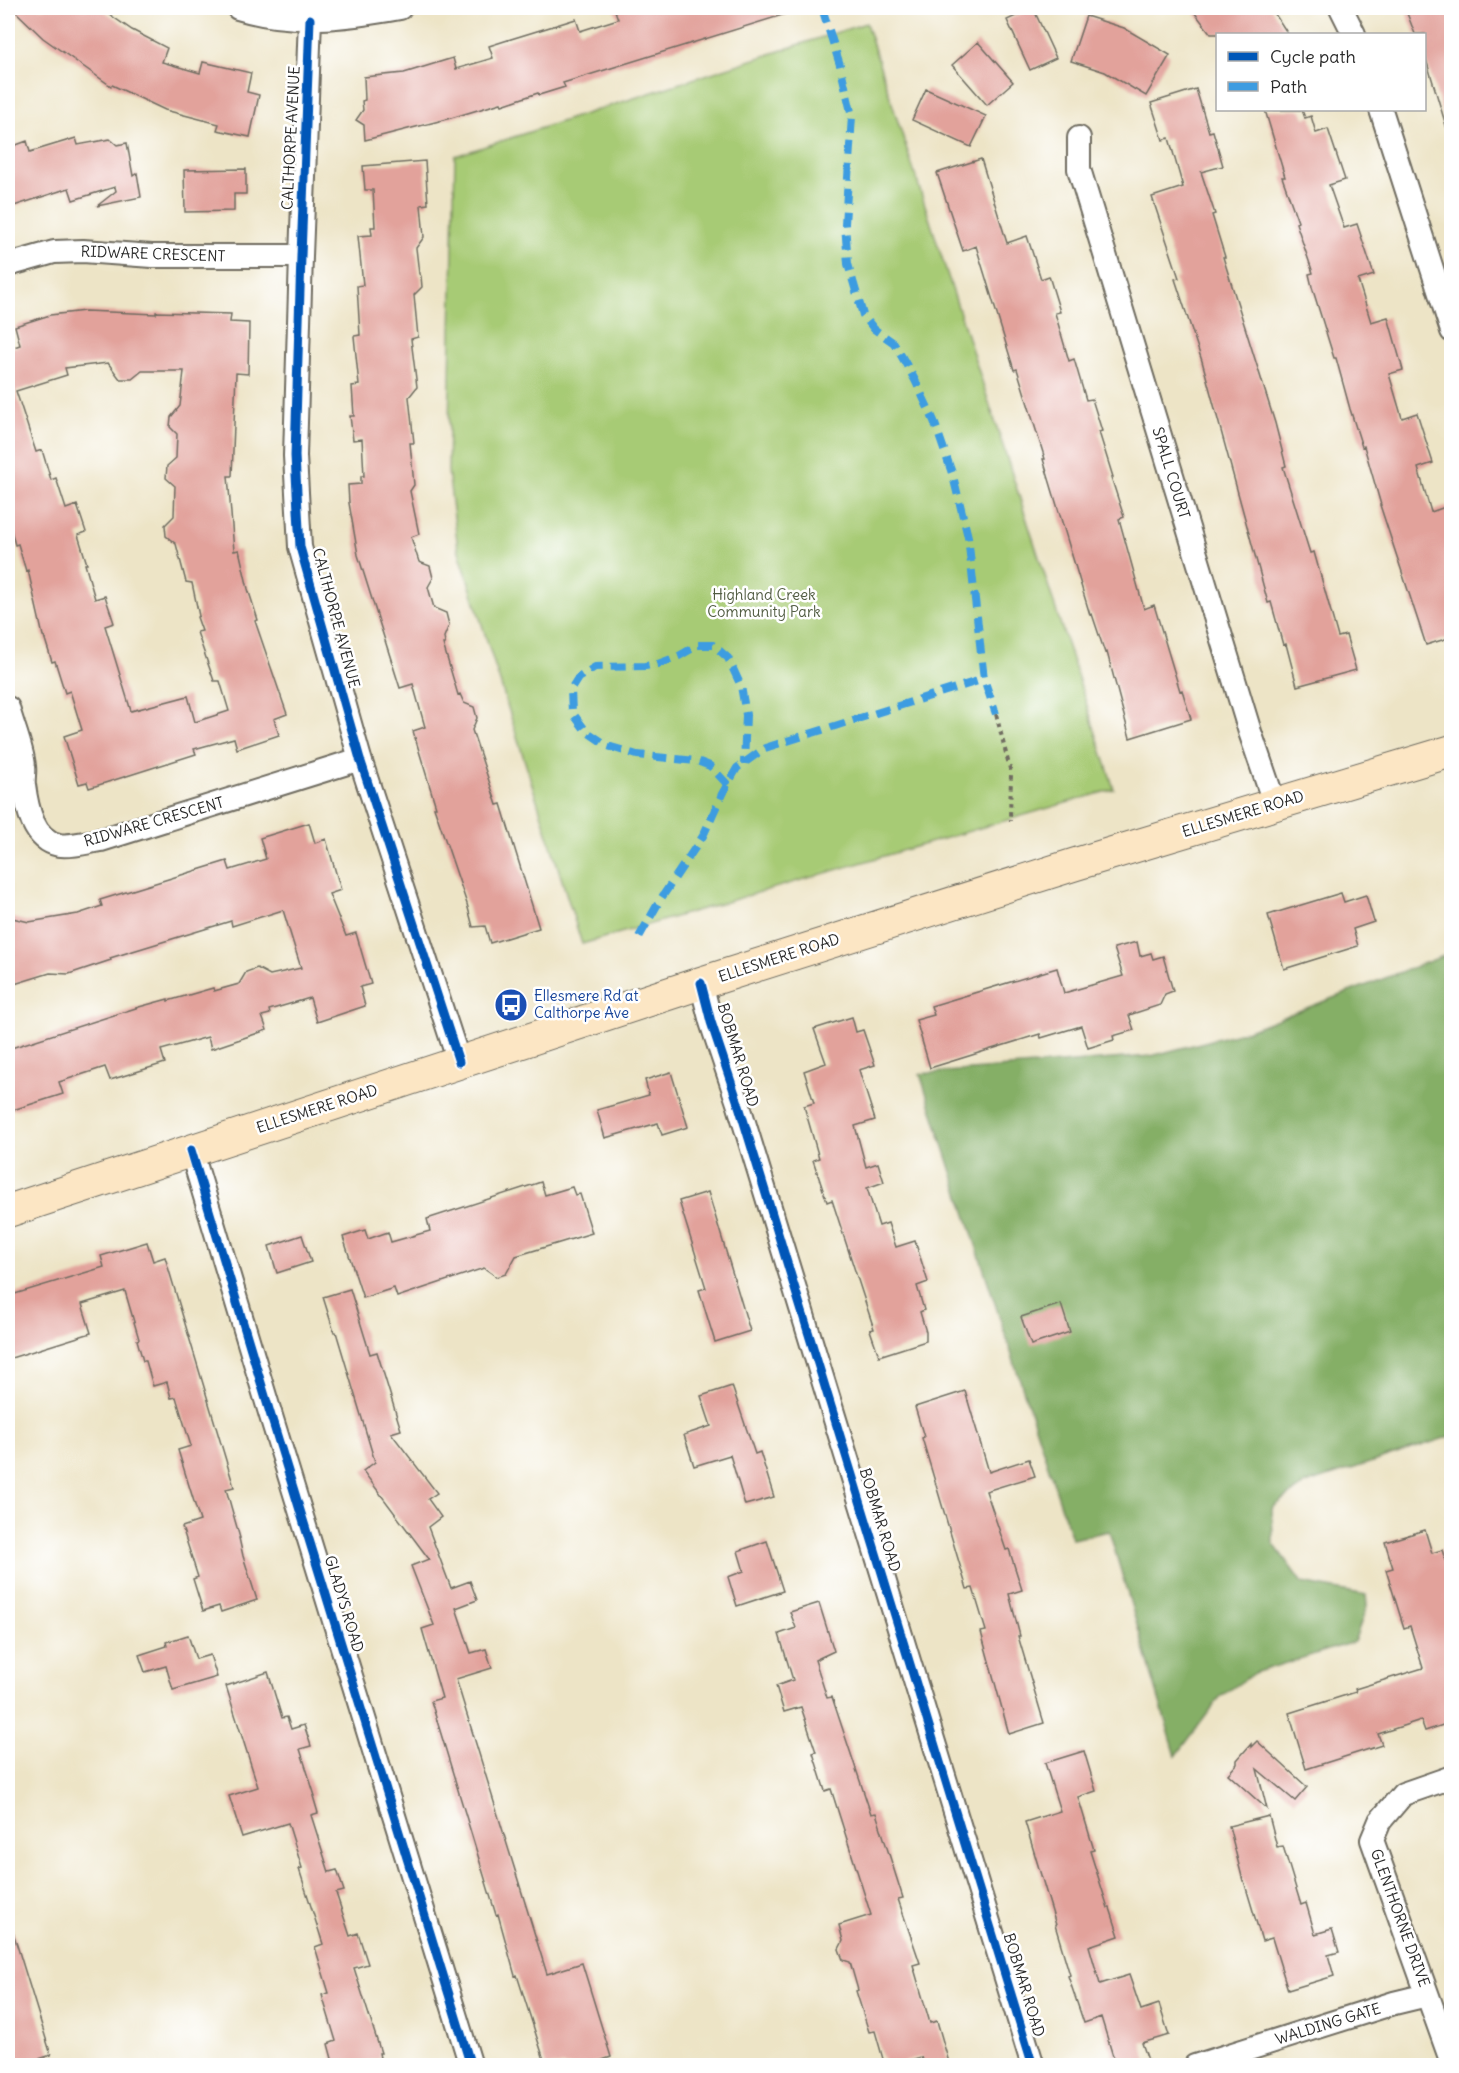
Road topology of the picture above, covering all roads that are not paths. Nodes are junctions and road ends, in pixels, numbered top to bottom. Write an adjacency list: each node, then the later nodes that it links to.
1 (238, 8): 4 (street)
2 (400, 8): 4 (street)
3 (1341, 8): 5 (street)
4 (310, 20): 8 (street, CALTHORPE AVENUE)
5 (1354, 33)
6 (1381, 111): 10 (street)
7 (1079, 138): 14 (street, SPALL COURT)
8 (301, 256): 9 (street, RIDWARE CRESCENT); 13 (street, CALTHORPE AVENUE)
9 (8, 265)
10 (1452, 331)
11 (8, 708): 13 (street, RIDWARE CRESCENT)
12 (1452, 751): 14 (main road, ELLESMERE ROAD)
13 (360, 759): 16 (street, CALTHORPE AVENUE)
14 (1275, 805): 15 (main road, ELLESMERE ROAD)
15 (701, 983): 16 (main road, ELLESMERE ROAD); 23 (street, BOBMAR ROAD)
16 (459, 1062): 17 (main road, ELLESMERE ROAD)
17 (191, 1150): 18 (main road, ELLESMERE ROAD); 22 (street, GLADYS ROAD)
18 (8, 1211)
19 (1452, 1778): 20 (street, GLENTHORNE DRIVE)
20 (1427, 1995): 21 (street, GLENTHORNE DRIVE); 24 (street, WALDING GATE)
21 (1452, 2063)
22 (471, 2066)
23 (1033, 2066)
24 (1195, 2066)

